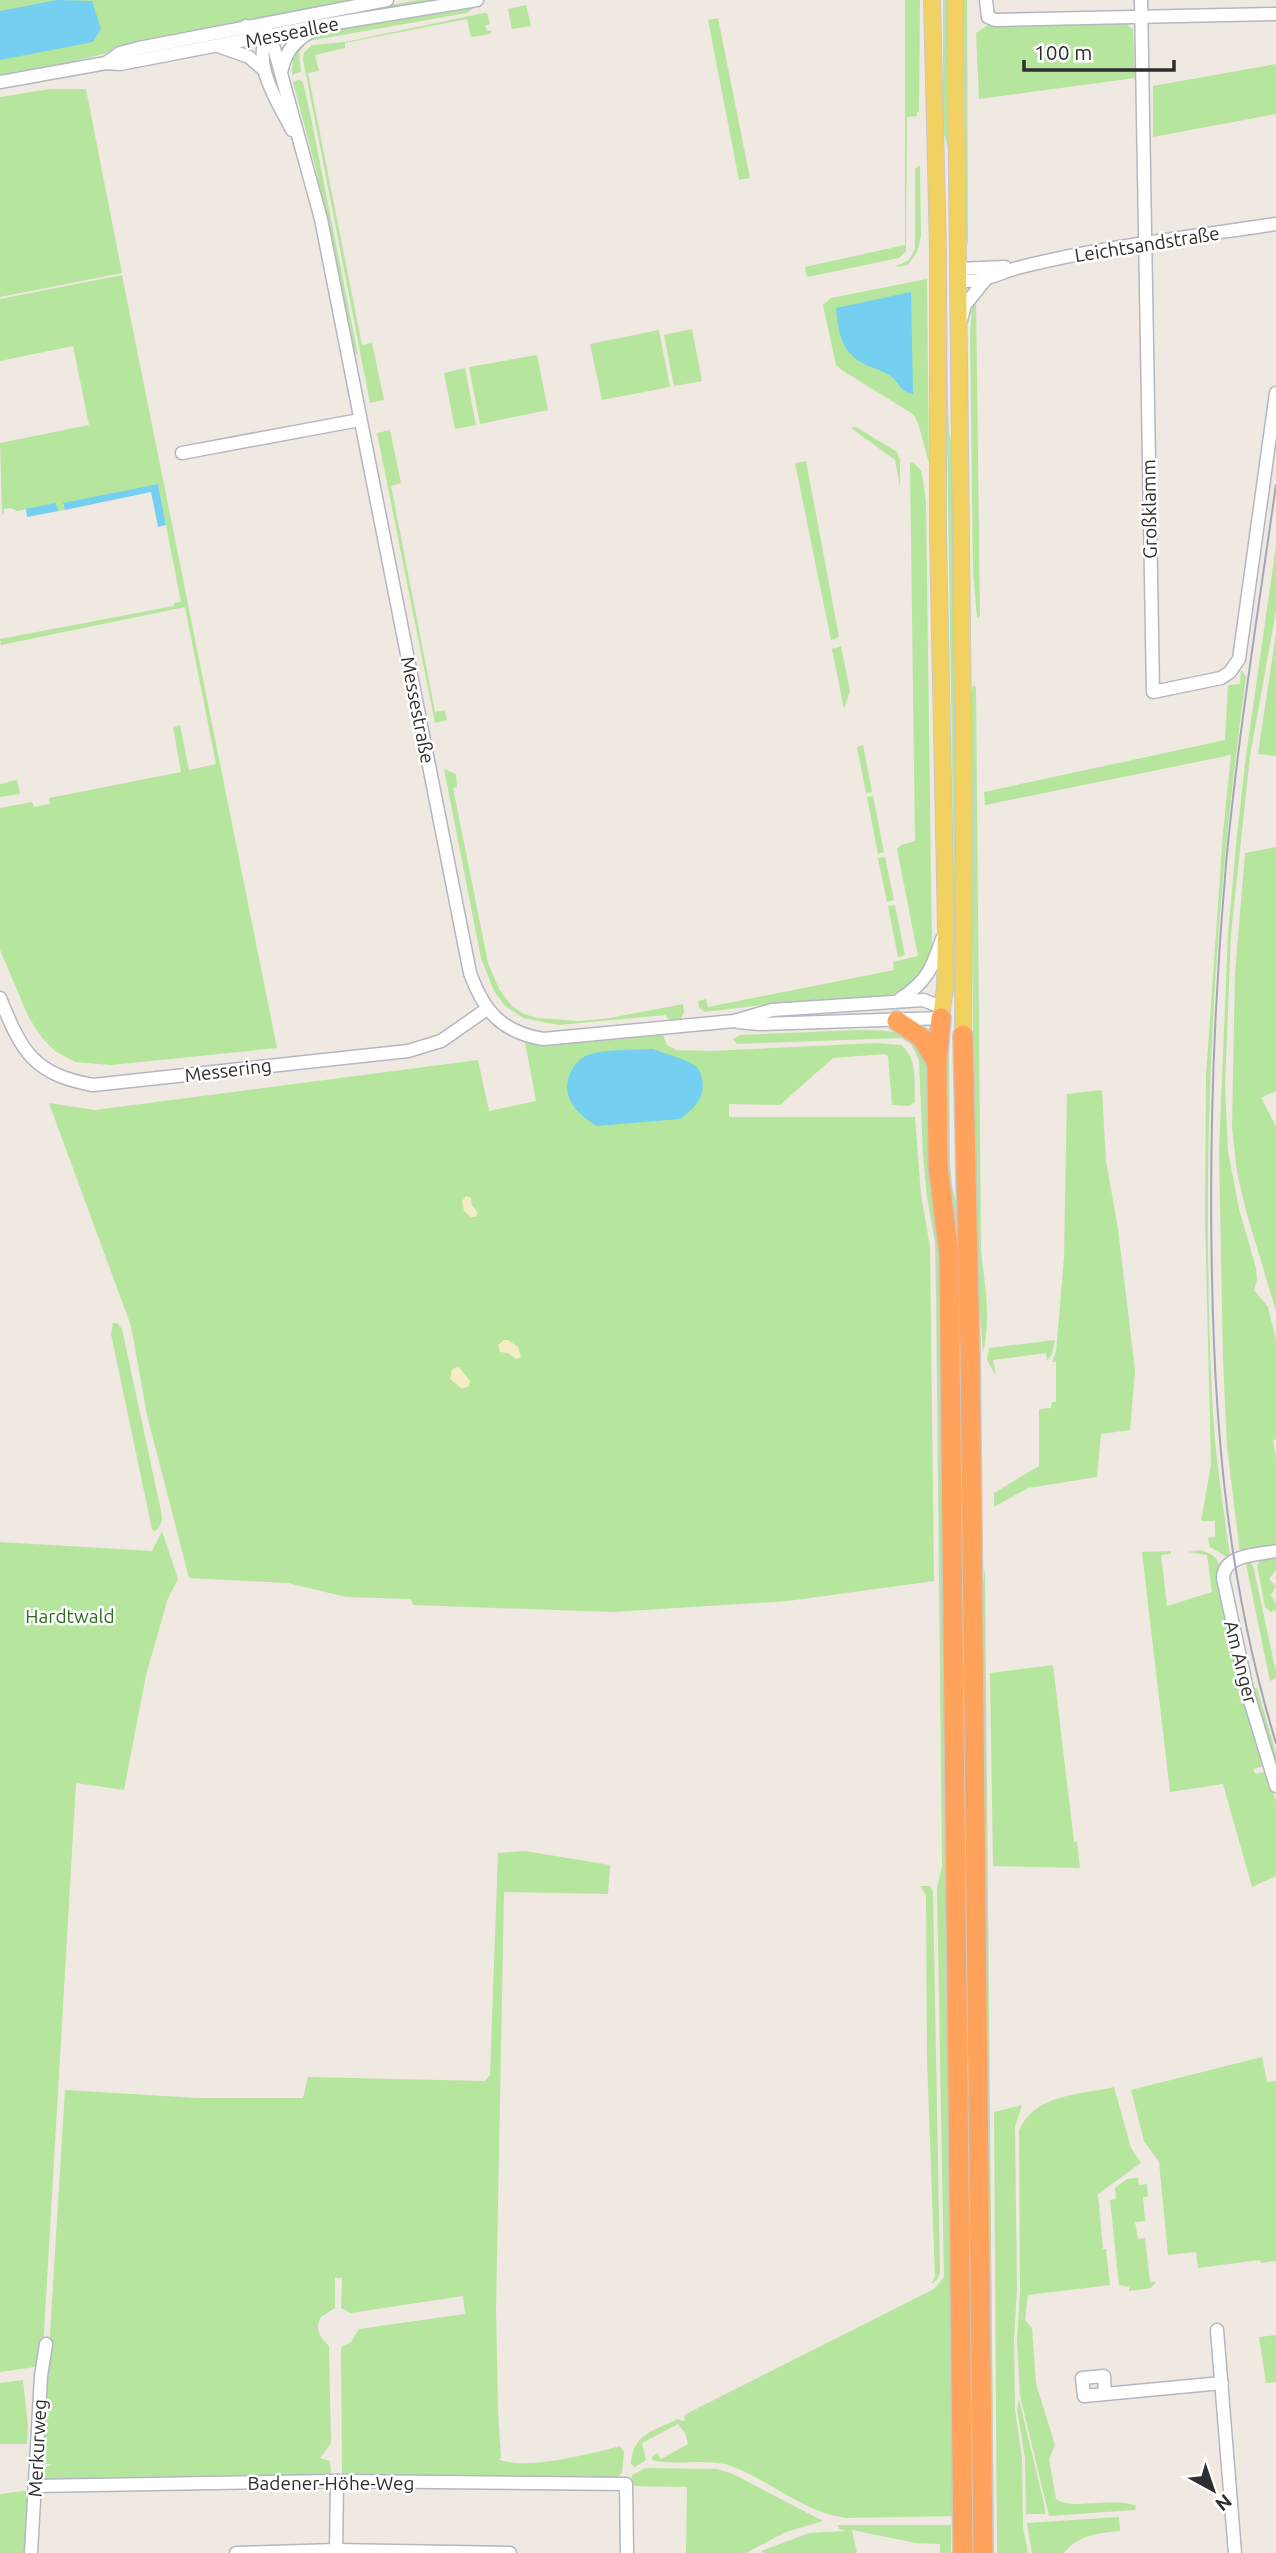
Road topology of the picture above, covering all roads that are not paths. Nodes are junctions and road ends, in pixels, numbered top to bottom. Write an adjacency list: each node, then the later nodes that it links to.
1 (387, 0): 9 (street, Messeallee)
2 (477, 0): 11 (street, Messeallee)
3 (932, 0): 22 (main road)
4 (955, 0): 22 (main road)
5 (986, 0): 8 (street)
6 (1140, 0): 8 (street)
7 (1276, 14): 8 (street)
8 (1141, 16): 20 (street)
9 (283, 20): 10 (street, Messeallee); 12 (street)
10 (246, 26): 12 (street); 14 (street, Messeallee)
11 (318, 26): 12 (street, Messeallee); 16 (street)
12 (266, 37): 13 (street, Messeallee); 15 (street); 16 (street, Messestraße)
13 (217, 46): 14 (street, Messeallee); 15 (street)
14 (106, 63): 17 (street, Messeallee)
15 (263, 69): 18 (street, Messestraße)
16 (281, 69): 18 (street, Messestraße)
17 (0, 82)
18 (304, 156): 31 (street, Messestraße)
19 (1276, 224): 20 (street, Leichtsandstraße)
20 (1144, 245): 21 (street, Leichtsandstraße); 25 (street, Großklamm)
21 (1019, 267): 22 (street, Leichtsandstraße); 23 (street, Leichtsandstraße)
22 (951, 273): 23 (street, Leichtsandstraße); 24 (main road); 28 (main road)
23 (986, 279): 24 (street)
24 (958, 330): 29 (main road)
25 (1276, 393)
26 (354, 421): 27 (street)
27 (182, 453)
28 (946, 929): 32 (street); 33 (main road)
29 (963, 990): 33 (main road); 35 (main road)
30 (0, 998): 31 (street, Messering)
31 (487, 1009): 34 (street, Messestraße)
32 (897, 1011): 33 (street, Messestraße); 33 (street, Messestraße); 34 (street, Messestraße); 34 (street, Messestraße); 36 (highway)
33 (944, 1013): 35 (main road); 36 (highway)
34 (734, 1021)
35 (962, 1035): 52 (highway)
36 (937, 1063): 51 (highway)
37 (1276, 1551): 38 (street, Am Anger)
38 (1276, 1786)
39 (1217, 2330): 41 (street)
40 (46, 2344): 44 (street, Merkurweg)
41 (1222, 2383): 42 (street); 53 (street)
42 (1105, 2394)
43 (337, 2481): 44 (street, Badener-Höhe-Weg); 45 (street); 50 (street, Badener-Höhe-Weg)
44 (35, 2486): 47 (street, Merkurweg)
45 (336, 2551): 46 (street); 48 (street)
46 (447, 2552): 49 (street)
47 (32, 2553)
48 (236, 2553)
49 (510, 2553)
50 (626, 2553)
51 (963, 2553)
52 (983, 2553)
53 (1236, 2553)

